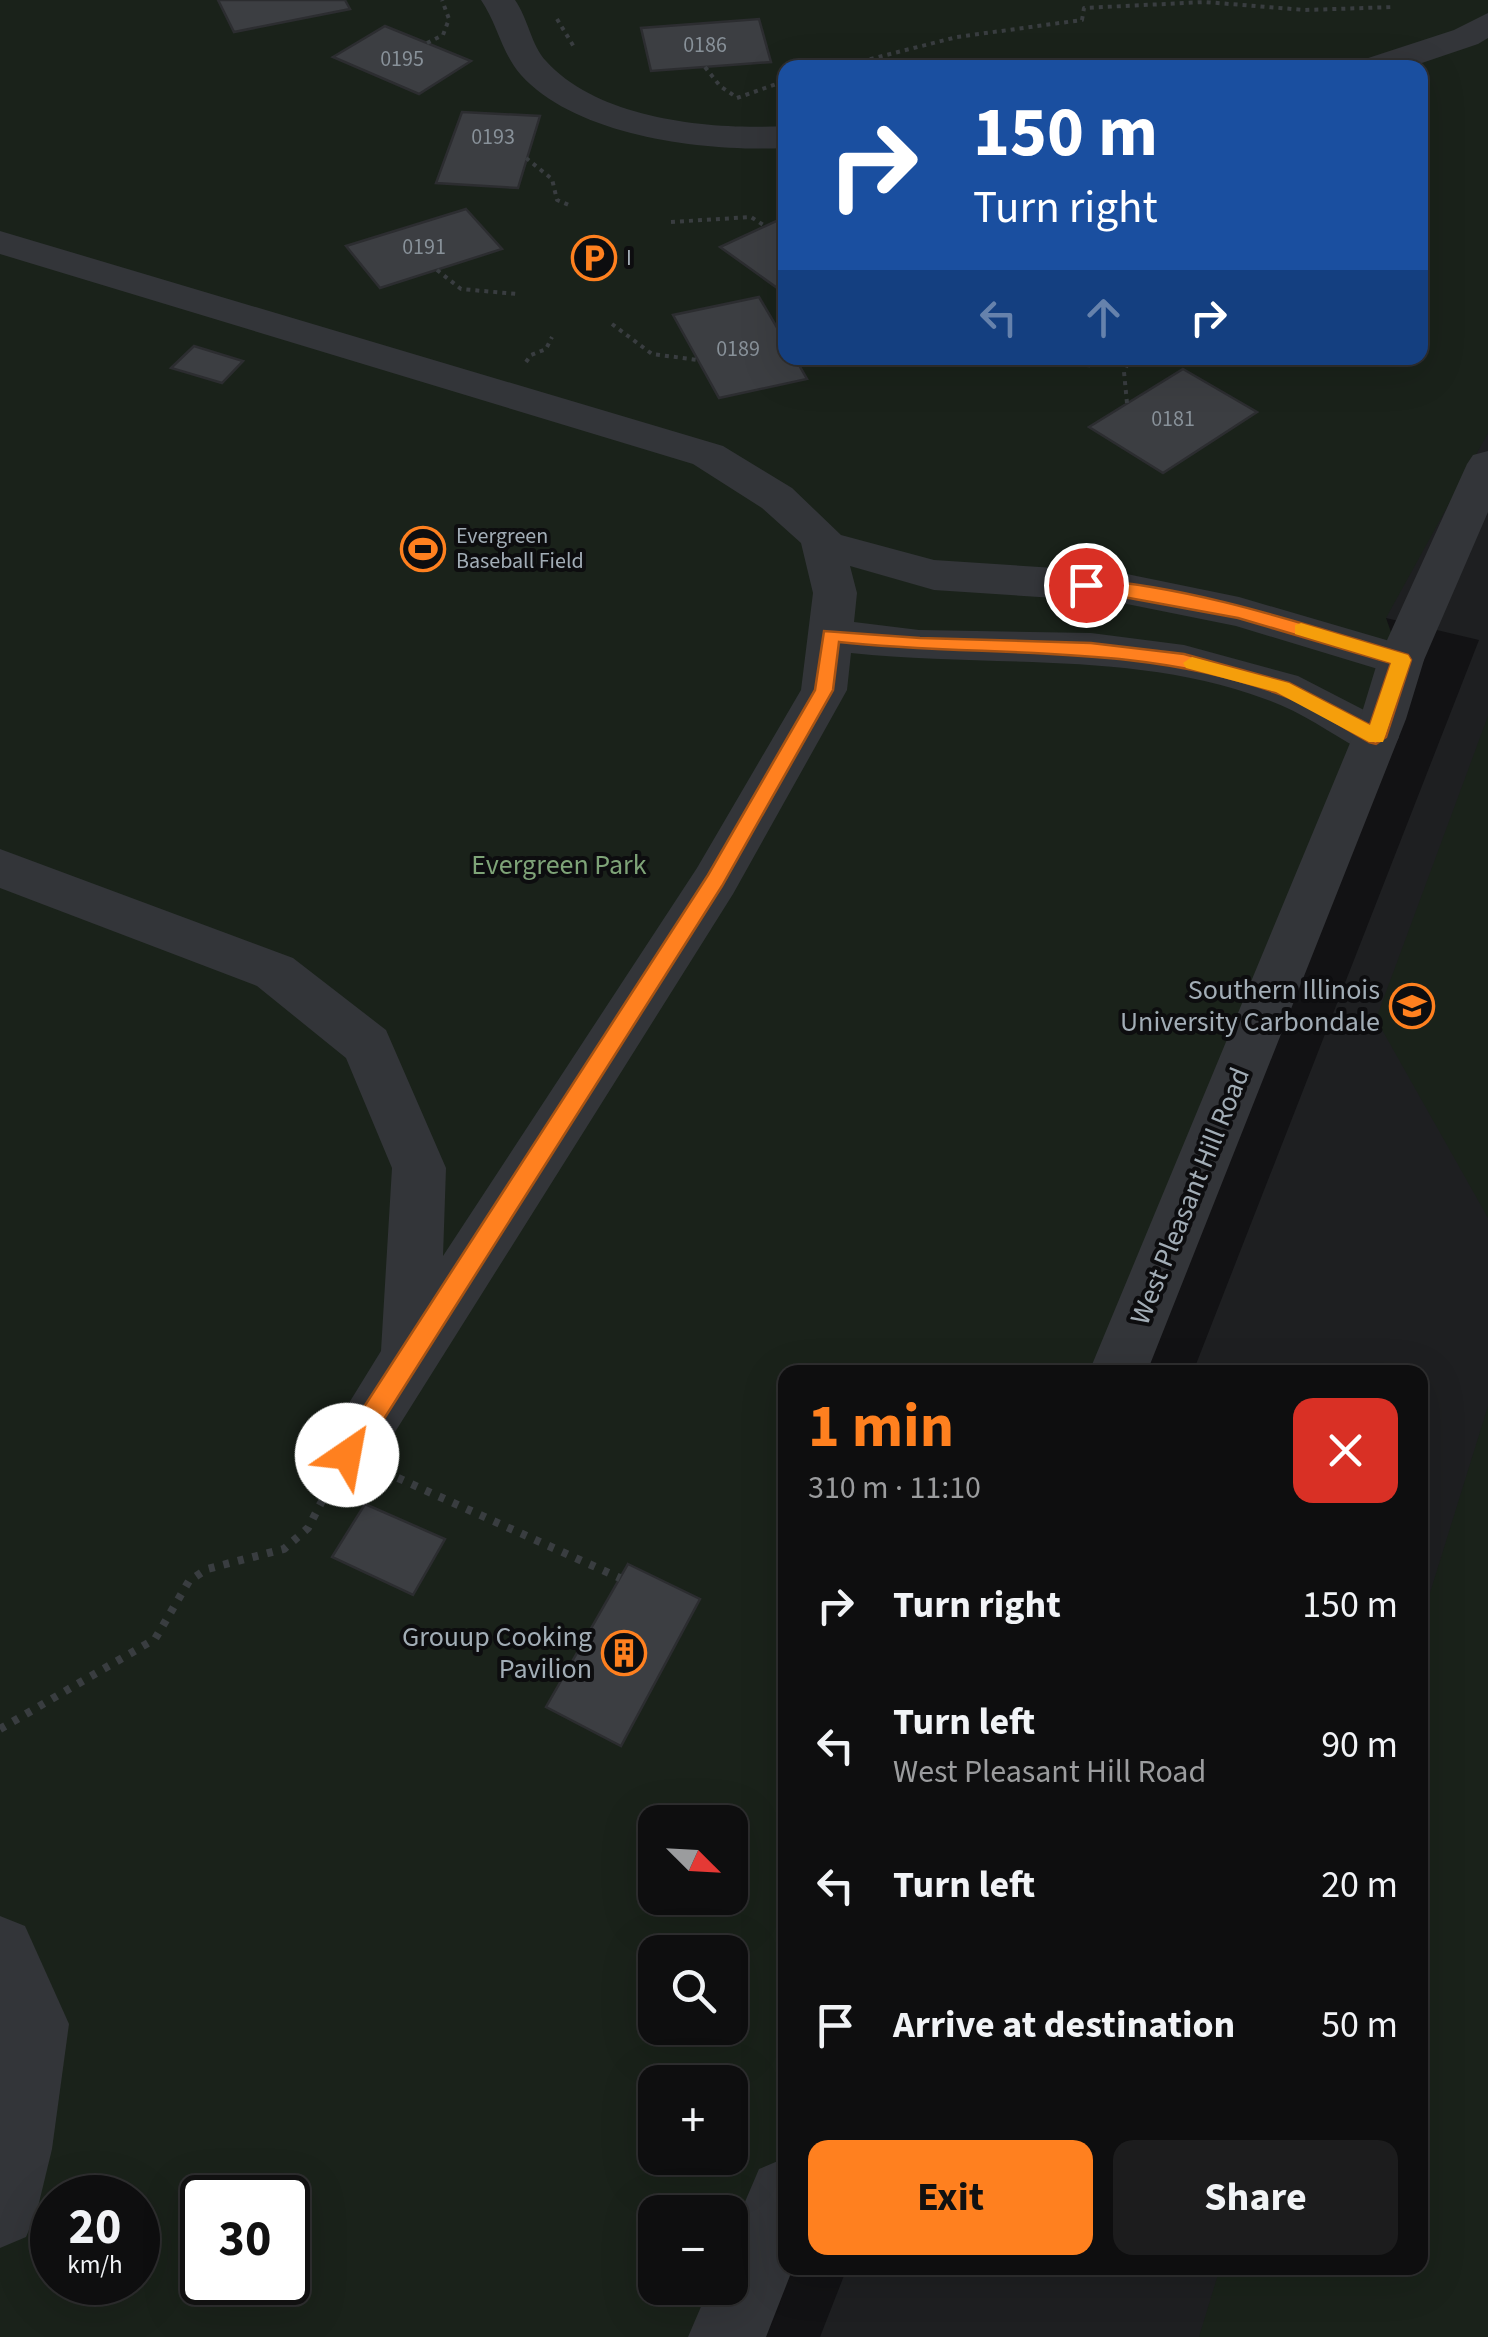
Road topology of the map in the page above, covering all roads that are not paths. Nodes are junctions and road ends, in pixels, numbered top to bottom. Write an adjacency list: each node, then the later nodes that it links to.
1 (509, 7): 4 (street)
2 (1488, 22): 3 (street)
3 (1395, 60)
4 (778, 137)
5 (12, 254): 7 (street)
6 (1488, 464): 9 (street, West Pleasant Hill Road)
7 (822, 544): 8 (street); 9 (street)
8 (830, 635): 10 (street); 12 (street)
9 (1401, 660): 10 (street, West Pleasant Hill Road)
10 (1376, 737): 13 (street, West Pleasant Hill Road)
11 (0, 868): 12 (street)
12 (410, 1357): 14 (street)
13 (1121, 1365)
14 (347, 1455)
15 (0, 1952): 16 (street)
16 (0, 2211)
17 (778, 2212): 18 (street)
18 (727, 2337)

